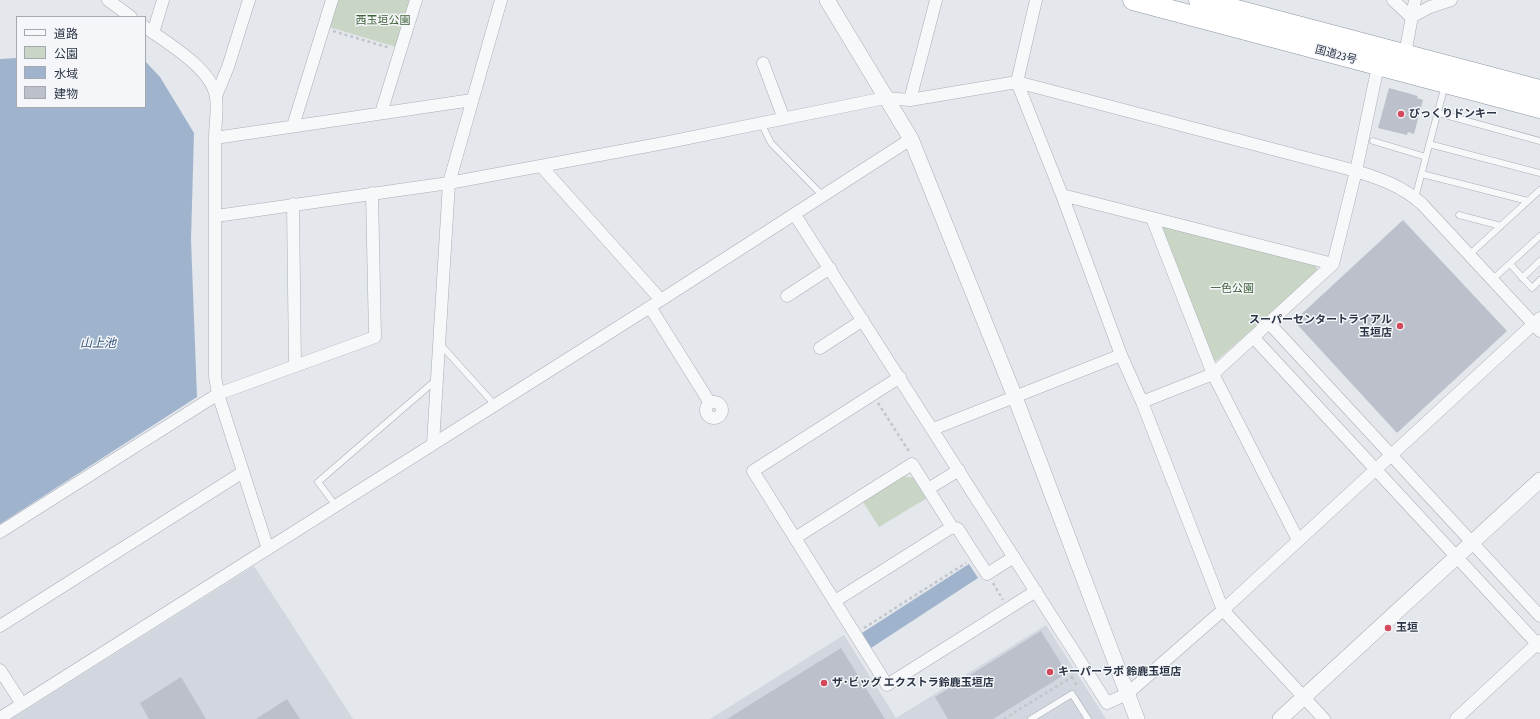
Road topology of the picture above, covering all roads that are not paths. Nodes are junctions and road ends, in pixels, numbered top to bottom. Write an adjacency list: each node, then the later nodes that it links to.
1 (108, 0): 15 (street)
2 (163, 0): 17 (street)
3 (249, 0): 24 (street)
4 (332, 0): 33 (street)
5 (416, 0): 29 (street)
6 (501, 0): 26 (street)
7 (827, 0): 25 (street)
8 (936, 0): 27 (street)
9 (1036, 0): 21 (street)
10 (1133, 0): 20 (highway, 国道23号)
11 (1200, 0): 18 (highway, 国道23号)
12 (1393, 0): 16 (street)
13 (1415, 0): 16 (street)
14 (1450, 0): 16 (street)
15 (130, 16)
16 (1411, 17): 18 (street)
17 (149, 30): 24 (street)
18 (1405, 54): 23 (highway, 国道23号)
19 (764, 63): 31 (street)
20 (1378, 66): 22 (highway, 国道23号); 41 (street)
21 (1017, 82): 27 (street); 41 (street); 47 (street)
22 (1446, 84): 28 (highway, 国道23号); 30 (lane)
23 (1540, 90)
24 (216, 96): 34 (street)
25 (885, 98): 27 (street); 31 (street); 35 (street)
26 (472, 100): 29 (street); 44 (street)
27 (910, 100)
28 (1540, 108)
29 (381, 113): 33 (street)
30 (1438, 113): 37 (lane); 38 (lane)
31 (784, 119): 32 (street)
32 (761, 123): 40 (street); 48 (lane)
33 (292, 126): 34 (street)
34 (215, 138): 53 (street)
35 (911, 139): 48 (street); 81 (street)
36 (1373, 141): 39 (lane)
37 (1540, 141)
38 (1430, 144): 39 (lane); 42 (lane)
39 (1426, 157): 43 (lane)
40 (541, 166): 44 (street); 67 (street)
41 (1356, 171): 49 (street); 60 (street)
42 (1540, 173)
43 (1422, 174): 49 (lane); 50 (lane)
44 (449, 183): 46 (street); 73 (street)
45 (1540, 190): 50 (lane)
46 (372, 193): 51 (street); 76 (street)
47 (1062, 195): 55 (street); 75 (street)
48 (823, 196): 52 (street)
49 (1416, 198): 58 (street)
50 (1528, 201): 56 (lane)
51 (293, 204): 53 (street); 76 (street)
52 (795, 214): 62 (street); 67 (street)
53 (216, 216): 80 (street)
54 (1459, 216): 56 (lane)
55 (1152, 218): 60 (street); 77 (street)
56 (1501, 226): 58 (lane)
57 (1540, 236): 61 (lane)
58 (1470, 254): 64 (street)
59 (1540, 262): 63 (lane)
60 (1333, 264): 70 (street)
61 (1510, 264): 63 (lane); 64 (lane)
62 (830, 268): 66 (street); 69 (street)
63 (1522, 278): 65 (lane)
64 (1493, 279): 71 (street)
65 (1540, 280)
66 (787, 296)
67 (661, 300): 68 (street)
68 (650, 307): 83 (street); 84 (street)
69 (863, 320): 74 (street); 78 (street)
70 (1269, 323): 72 (street); 87 (street)
71 (1538, 324): 87 (street)
72 (1253, 337): 77 (street); 88 (street)
73 (440, 344): 79 (street); 84 (lane)
74 (820, 348)
75 (1121, 355): 81 (street); 82 (street)
76 (295, 366): 80 (street)
77 (1213, 374): 82 (street); 97 (street)
78 (900, 377): 85 (street); 96 (street)
79 (437, 378): 86 (street); 93 (lane)
80 (218, 394): 90 (street); 95 (street)
81 (1015, 397): 85 (street); 109 (street)
82 (1142, 402): 104 (street)
83 (710, 403)
84 (495, 405): 86 (street)
85 (933, 429): 89 (street)
86 (432, 444): 93 (street)
87 (1390, 455): 88 (street); 98 (street)
88 (1375, 469): 97 (street); 101 (street)
89 (959, 470): 92 (street); 100 (street)
90 (243, 472): 99 (street); 106 (street)
91 (1540, 480): 98 (street)
92 (928, 489): 94 (street); 96 (street)
93 (336, 506): 99 (street)
94 (952, 527): 100 (street); 103 (street)
95 (0, 532)
96 (795, 538): 103 (street)
97 (1298, 540): 104 (street)
98 (1472, 544): 101 (street); 105 (street)
99 (268, 549): 111 (street)
100 (1014, 557): 102 (street)
101 (1457, 557): 107 (street); 110 (street)
102 (1036, 591): 103 (street); 109 (street)
103 (835, 601)
104 (1223, 610): 109 (street); 110 (street)
105 (1540, 616)
106 (0, 626)
107 (1539, 644): 113 (street)
108 (0, 670): 111 (street)
109 (1127, 694): 118 (street)
110 (1304, 697): 119 (street); 120 (street)
111 (22, 704): 114 (street)
112 (1042, 713): 115 (lane); 116 (lane); 117 (lane)
113 (1464, 717)
114 (0, 718)
115 (1031, 719)
116 (1046, 719)
117 (1088, 719)
118 (1137, 719)
119 (1280, 719)
120 (1324, 719)

